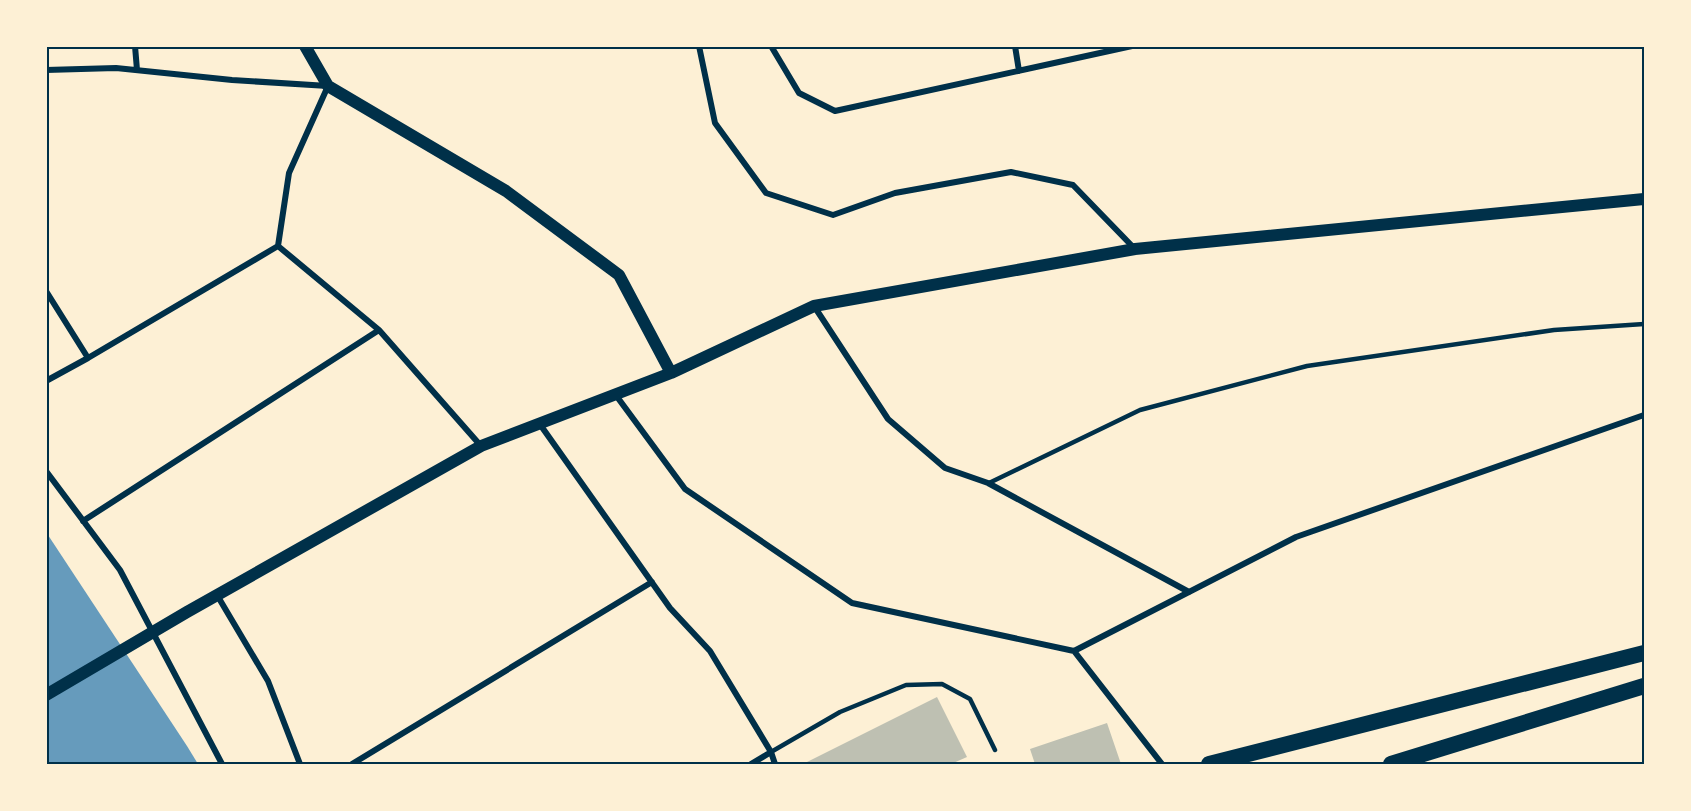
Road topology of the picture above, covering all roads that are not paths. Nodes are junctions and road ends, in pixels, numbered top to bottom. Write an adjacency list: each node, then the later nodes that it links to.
1 (135, 46): 8 (street)
2 (305, 46): 10 (main road)
3 (699, 46): 13 (street)
4 (771, 46): 9 (street)
5 (1015, 46): 9 (street)
6 (1132, 46): 9 (street)
7 (46, 70): 8 (street)
8 (137, 70): 10 (street)
9 (1019, 71)
10 (328, 86): 12 (street); 19 (main road)
11 (1644, 200): 13 (main road)
12 (278, 246): 17 (street); 18 (street)
13 (1135, 249): 15 (main road)
14 (46, 291): 18 (street)
15 (814, 306): 19 (main road); 26 (street)
16 (1644, 324): 26 (lane)
17 (379, 330): 24 (street); 27 (street)
18 (88, 358): 20 (street)
19 (671, 373): 21 (main road)
20 (46, 381)
21 (615, 394): 23 (main road); 31 (street)
22 (1644, 415): 29 (street)
23 (539, 423): 24 (main road); 28 (street)
24 (481, 446): 30 (main road)
25 (46, 471): 27 (street)
26 (988, 483): 29 (street)
27 (83, 521): 37 (street)
28 (652, 582): 36 (street); 39 (street)
29 (1189, 592): 31 (street)
30 (217, 595): 34 (main road); 38 (street)
31 (1074, 651): 42 (street)
32 (1644, 653): 43 (highway)
33 (1644, 686): 44 (highway)
34 (46, 695)
35 (995, 750): 36 (lane)
36 (771, 752): 40 (street); 41 (street)
37 (222, 765)
38 (300, 765)
39 (352, 765)
40 (751, 765)
41 (775, 765)
42 (1162, 765)
43 (1209, 765)
44 (1391, 765)

